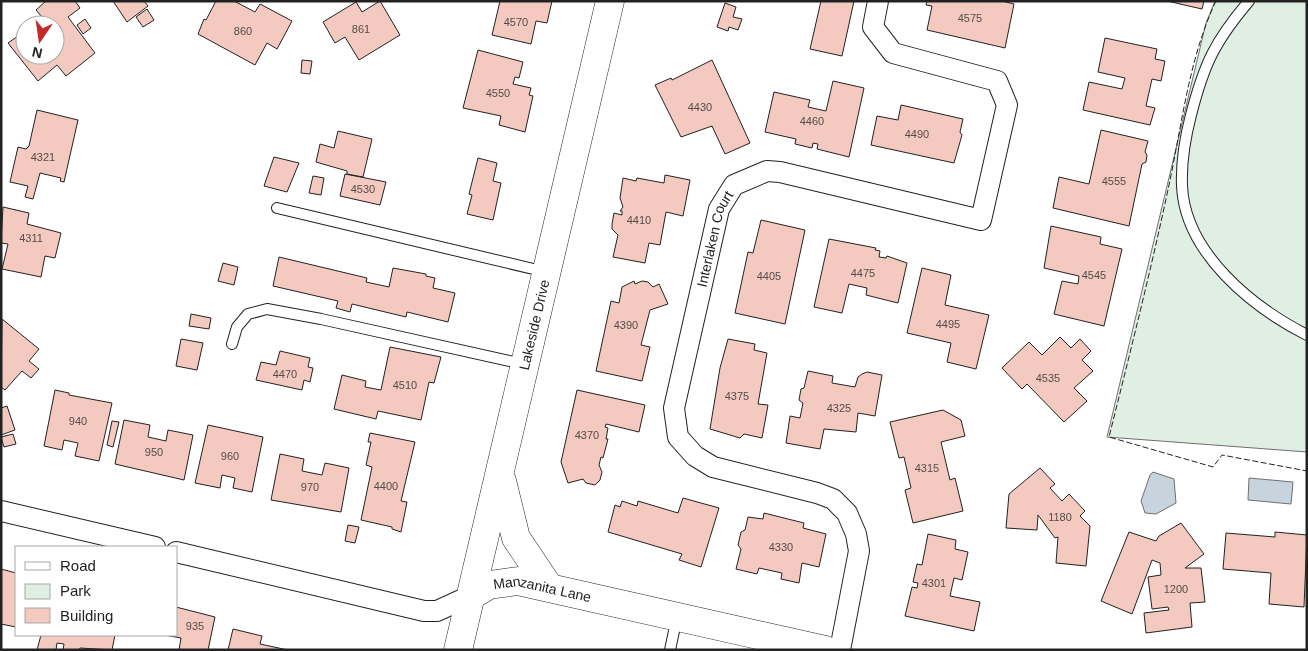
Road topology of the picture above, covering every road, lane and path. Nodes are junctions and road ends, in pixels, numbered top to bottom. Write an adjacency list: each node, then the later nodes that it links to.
1 (610, 1): 5 (main road, Lakeside Drive)
2 (878, 1): 19 (street, Interlaken Court)
3 (1249, 1): 6 (lane)
4 (277, 208): 5 (lane)
5 (548, 273): 8 (main road, Lakeside Drive)
6 (1307, 335)
7 (232, 344): 8 (lane)
8 (526, 365): 9 (main road, Lakeside Drive)
9 (501, 475): 13 (main road); 14 (main road, Lakeside Drive)
10 (1, 511): 11 (street)
11 (151, 546)
12 (178, 552): 14 (street, Manzanita Lane)
13 (550, 587): 14 (main road, Manzanita Lane); 15 (main road, Manzanita Lane)
14 (472, 595): 16 (main road, Lakeside Drive)
15 (677, 616): 17 (lane); 18 (main road, Manzanita Lane)
16 (458, 650)
17 (670, 650)
18 (825, 650)
19 (840, 650)

